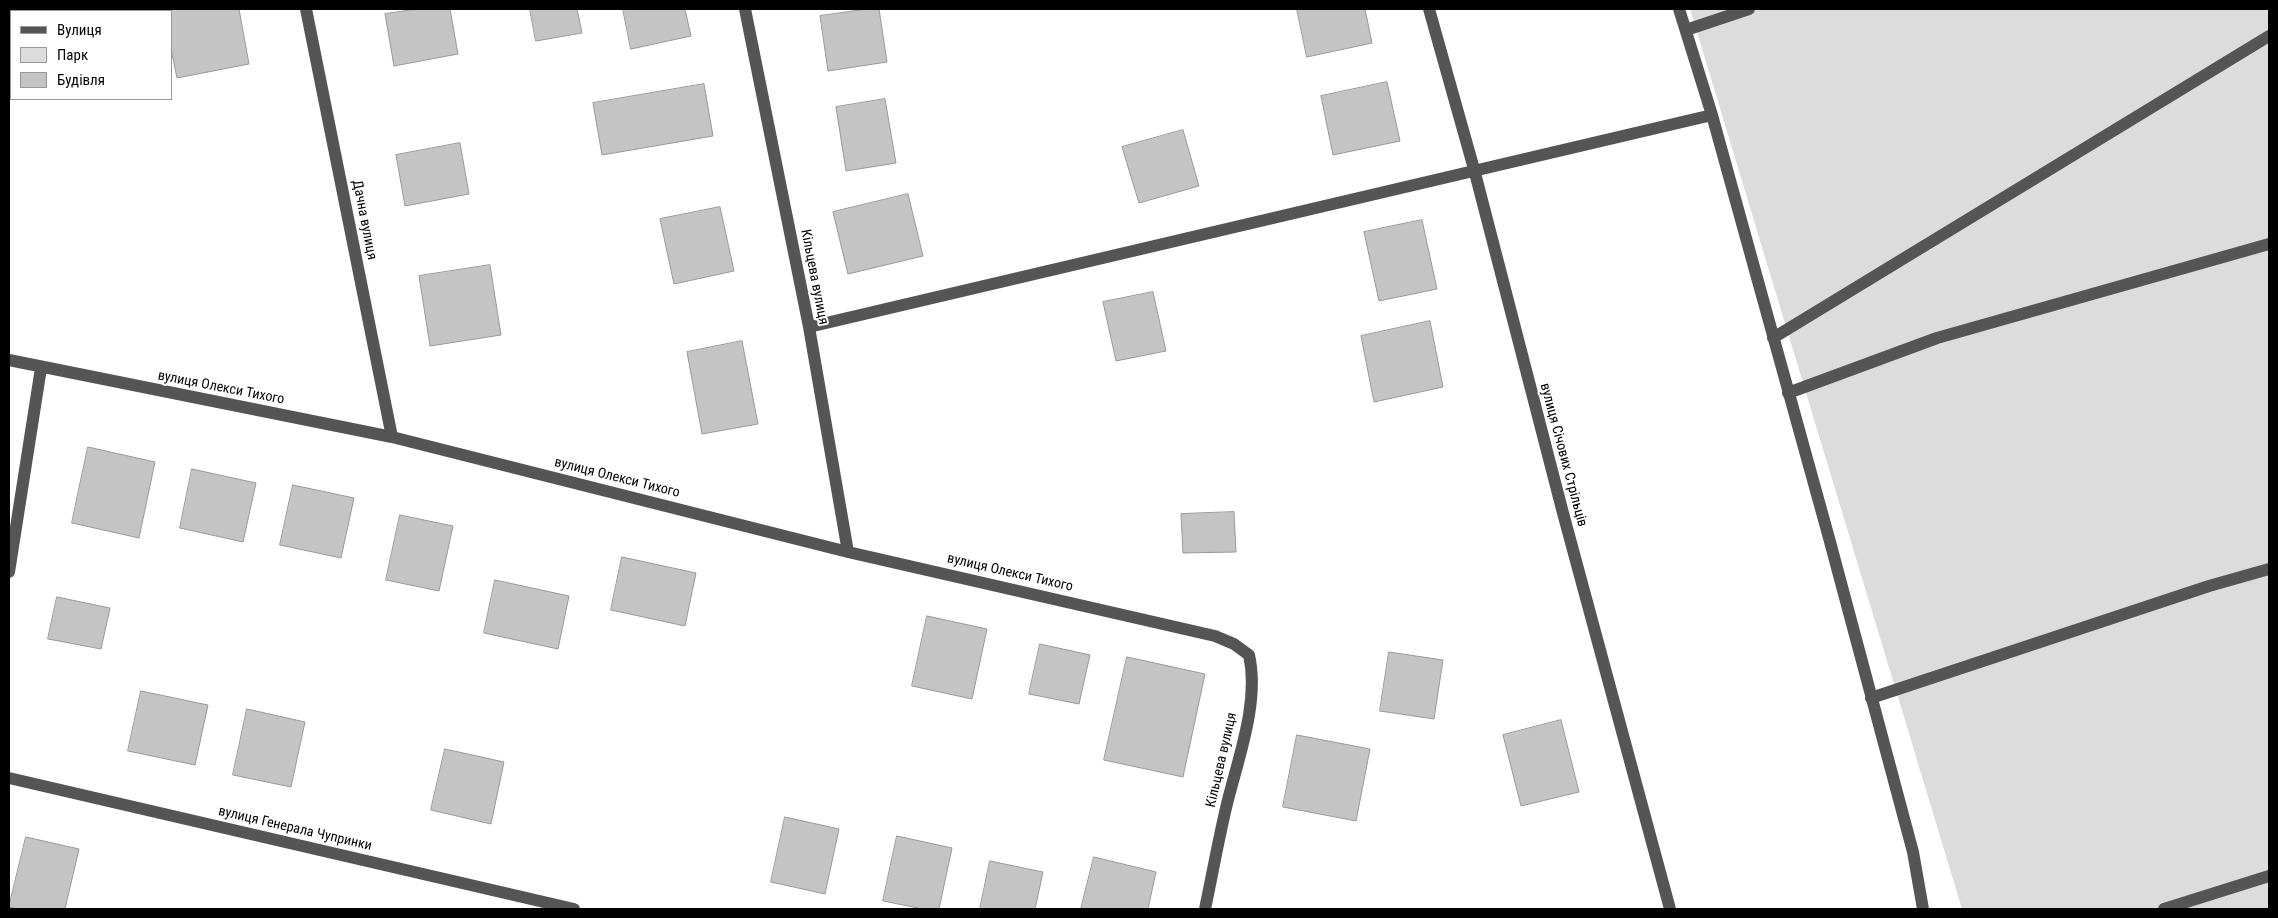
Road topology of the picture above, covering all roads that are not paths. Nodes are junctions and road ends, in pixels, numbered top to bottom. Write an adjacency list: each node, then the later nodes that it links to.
1 (306, 9): 16 (street, Дачна вулиця)
2 (745, 9): 11 (street, Кільцева вулиця)
3 (1429, 9): 9 (street, вулиця Січових Стрільців)
4 (1679, 9): 6 (street)
5 (1749, 9): 6 (street)
6 (1686, 30): 8 (street)
7 (2269, 36): 12 (street)
8 (1712, 115): 9 (street); 12 (street)
9 (1474, 169): 11 (street); 26 (street, вулиця Січових Стрільців)
10 (2269, 244): 15 (street)
11 (809, 326): 17 (street, Кільцева вулиця)
12 (1773, 338): 15 (street)
13 (9, 360): 14 (street, вулиця Олекси Тихого)
14 (41, 368): 16 (street, вулиця Олекси Тихого); 19 (street)
15 (1788, 393): 21 (street)
16 (392, 437): 17 (street, вулиця Олекси Тихого)
17 (848, 552): 20 (street, вулиця Олекси Тихого)
18 (2269, 569): 21 (street)
19 (9, 572)
20 (1215, 636): 25 (street, Кільцева вулиця)
21 (1871, 698): 27 (street)
22 (9, 778): 24 (street, вулиця Генерала Чупринки)
23 (2269, 876): 28 (street)
24 (574, 909)
25 (1205, 909)
26 (1670, 909)
27 (1922, 909)
28 (2164, 909)

